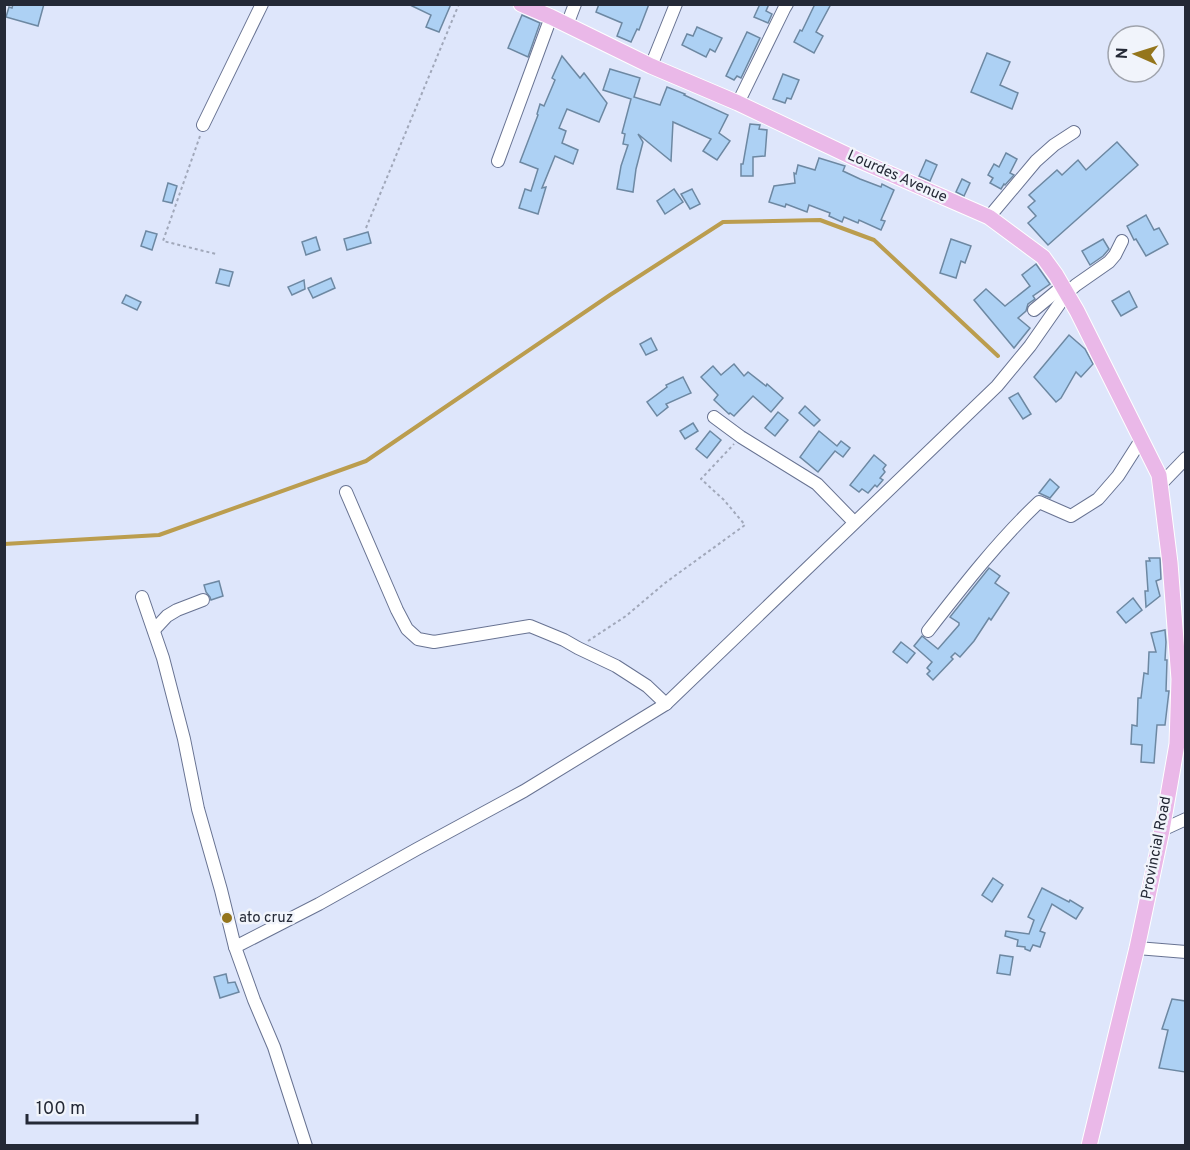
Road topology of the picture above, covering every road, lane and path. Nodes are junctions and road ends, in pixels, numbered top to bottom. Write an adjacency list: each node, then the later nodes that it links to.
1 (262, 4): 11 (street)
2 (459, 4): 15 (path)
3 (575, 4): 8 (street)
4 (676, 4): 9 (street)
5 (788, 4): 10 (street)
6 (522, 5): 7 (main road, Lourdes Avenue)
7 (551, 17): 8 (main road, Lourdes Avenue); 13 (street)
8 (567, 25): 9 (main road, Lourdes Avenue)
9 (651, 66): 10 (main road, Lourdes Avenue)
10 (738, 103): 14 (main road, Lourdes Avenue)
11 (203, 125): 17 (path)
12 (1074, 132): 14 (street)
13 (498, 161)
14 (989, 217): 18 (main road, Lourdes Avenue)
15 (366, 228)
16 (1122, 241): 18 (street)
17 (216, 254)
18 (1065, 290): 19 (street); 22 (main road, Lourdes Avenue); 26 (street)
19 (1034, 310)
20 (714, 417): 21 (street)
21 (741, 436): 26 (street); 31 (path)
22 (1141, 440): 24 (main road, Lourdes Avenue); 30 (street)
23 (1185, 458): 24 (street)
24 (1159, 480): 32 (main road, Provincial Road)
25 (346, 492): 31 (street)
26 (854, 522): 33 (street)
27 (142, 597): 29 (street)
28 (204, 600): 29 (street)
29 (154, 630): 36 (street)
30 (928, 631)
31 (578, 648): 33 (street)
32 (1182, 677): 35 (main road, Provincial Road)
33 (666, 704): 36 (street)
34 (1185, 819): 35 (street)
35 (1162, 830): 37 (main road, Provincial Road)
36 (234, 947): 39 (street)
37 (1137, 948): 38 (street); 40 (main road, Provincial Road)
38 (1185, 952)
39 (306, 1146)
40 (1089, 1146)

